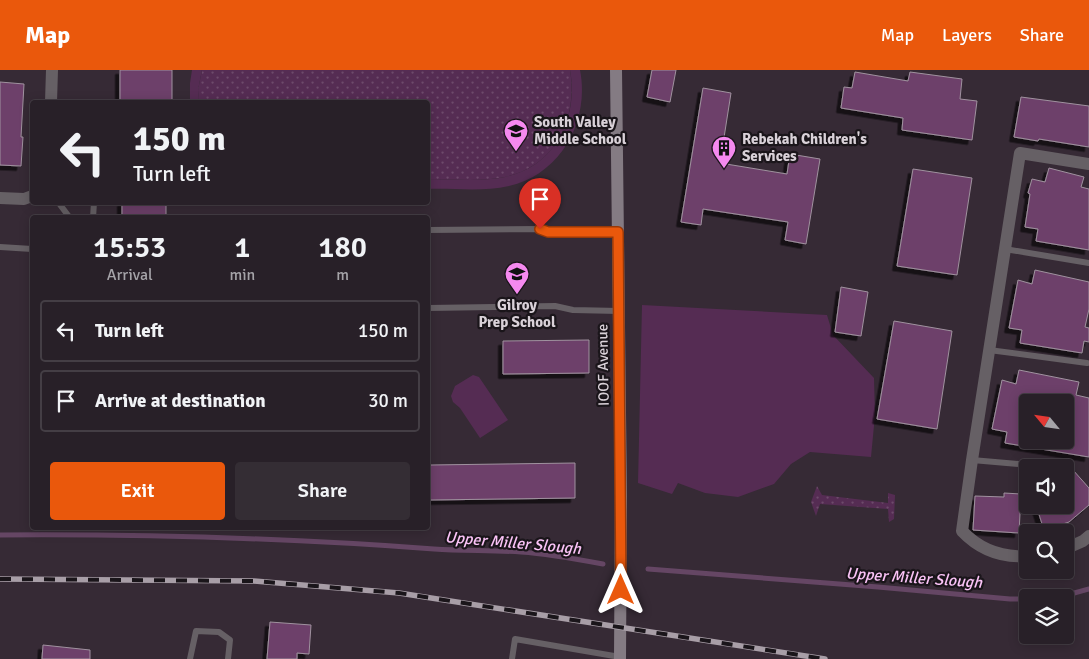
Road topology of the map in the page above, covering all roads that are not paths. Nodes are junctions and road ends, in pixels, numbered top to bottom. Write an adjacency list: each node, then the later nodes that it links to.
1 (52, 70): 3 (street)
2 (616, 70): 8 (street, IOOF Avenue)
3 (51, 100)
4 (1089, 164): 11 (street)
5 (30, 197): 6 (street)
6 (0, 198)
7 (430, 230): 8 (lane)
8 (618, 232): 14 (street, IOOF Avenue)
9 (0, 247): 10 (lane)
10 (30, 249)
11 (1005, 249): 12 (lane); 15 (street)
12 (1089, 263)
13 (430, 308): 14 (lane)
14 (619, 311): 22 (street, IOOF Avenue)
15 (989, 350): 16 (lane); 17 (street)
16 (1087, 362)
17 (972, 460): 18 (lane); 21 (street)
18 (1019, 465)
19 (1089, 536): 20 (street)
20 (1074, 545)
21 (1019, 555)
22 (620, 658): 25 (lane)
23 (190, 659): 24 (lane)
24 (228, 659)
25 (512, 659)

